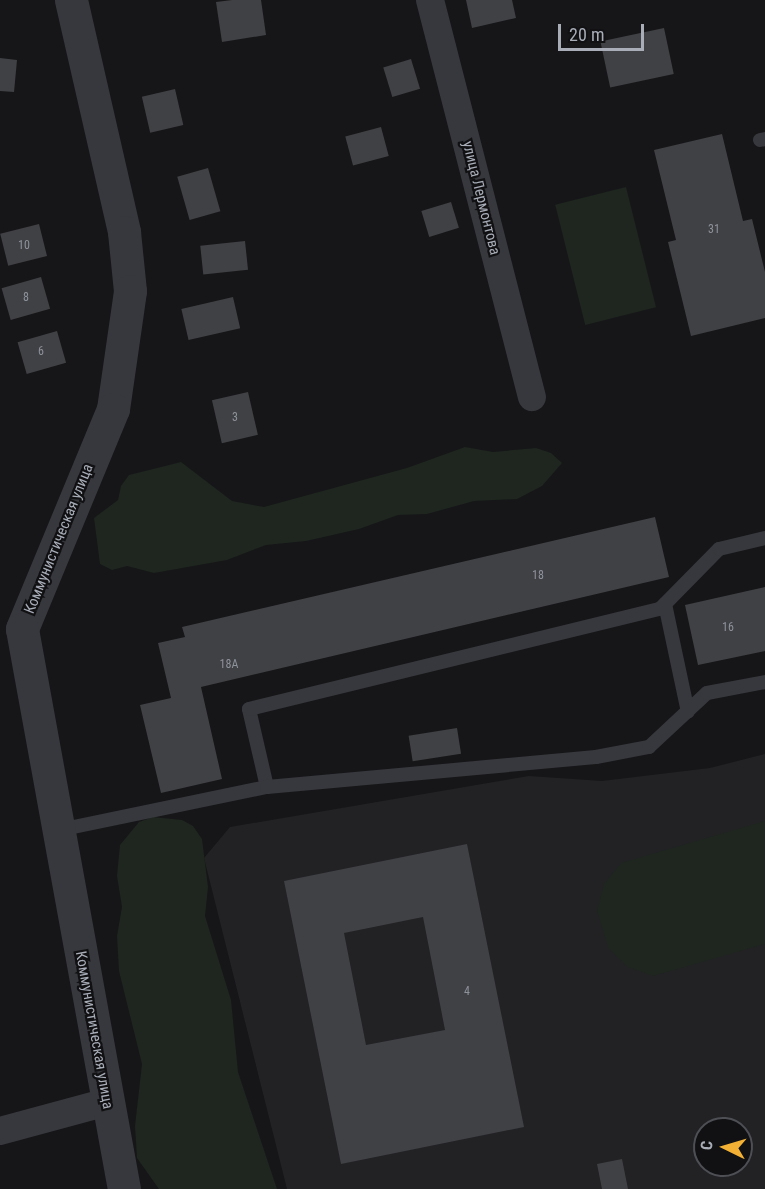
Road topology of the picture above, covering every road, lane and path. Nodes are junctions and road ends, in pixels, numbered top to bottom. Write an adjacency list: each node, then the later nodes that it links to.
1 (70, 0): 6 (street, Коммунистическая улица)
2 (430, 0): 3 (street, улица Лермонтова)
3 (532, 397)
4 (765, 538): 5 (lane)
5 (665, 604): 8 (lane); 9 (lane)
6 (11, 631): 10 (street, Коммунистическая улица)
7 (765, 682): 8 (lane)
8 (688, 711): 9 (lane)
9 (267, 787): 10 (lane)
10 (59, 830): 11 (street, Коммунистическая улица)
11 (107, 1102): 12 (street); 13 (street, Коммунистическая улица)
12 (0, 1131)
13 (124, 1189)

